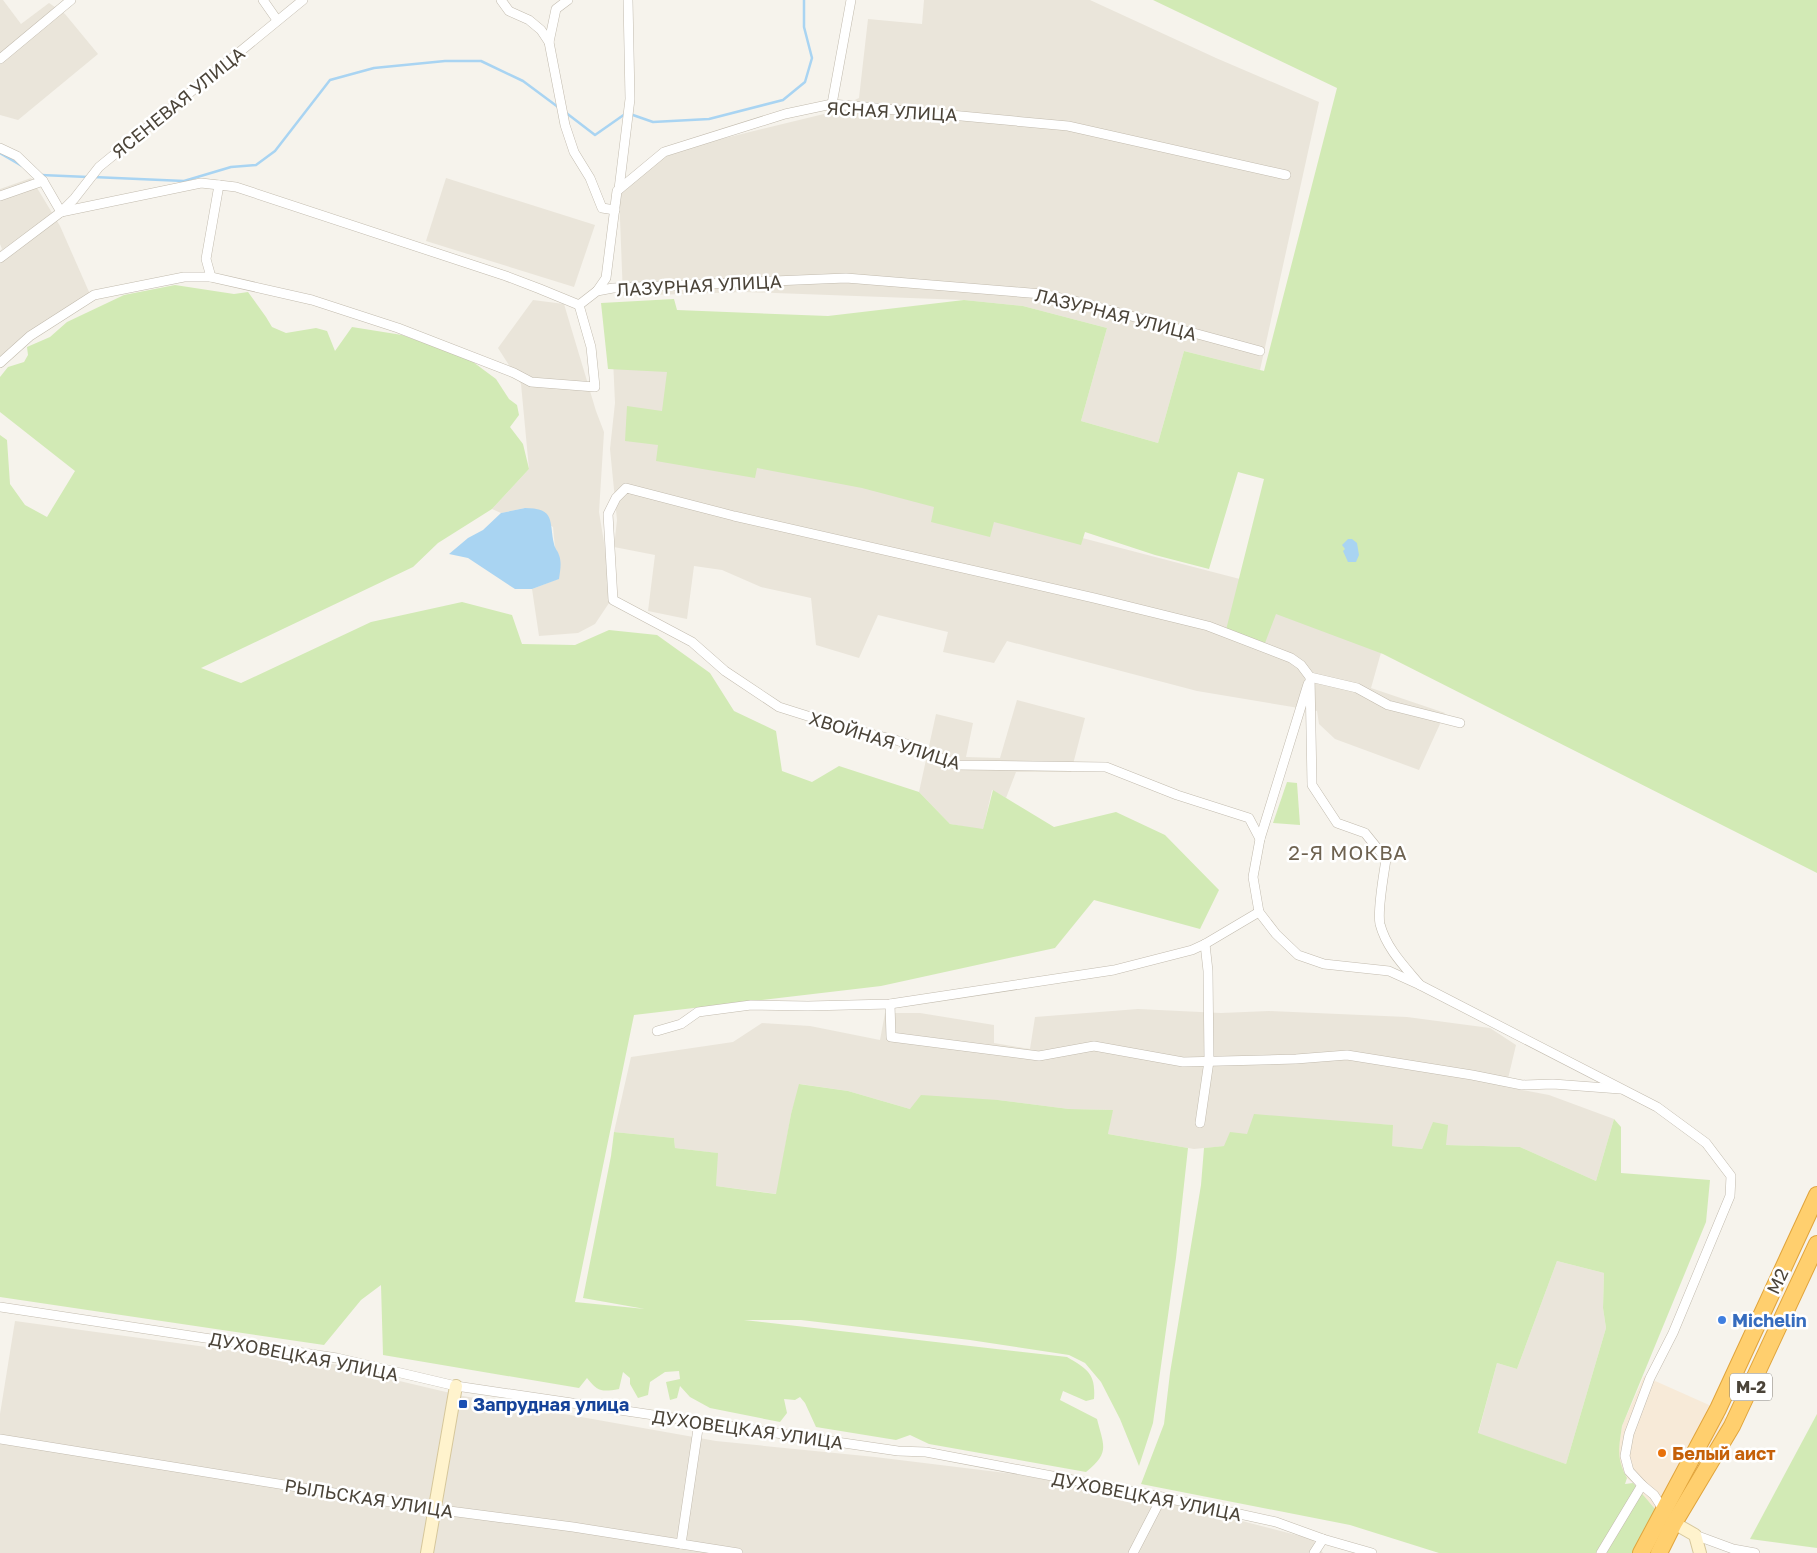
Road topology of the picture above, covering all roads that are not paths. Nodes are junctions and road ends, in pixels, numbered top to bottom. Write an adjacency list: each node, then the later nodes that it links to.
1 (72, 0): 10 (street)
2 (263, 0): 8 (street)
3 (303, 0): 8 (street, ЯСЕНЕВАЯ УЛИЦА)
4 (500, 0): 9 (street)
5 (568, 0): 9 (street)
6 (628, 0): 16 (street)
7 (851, 0): 11 (street)
8 (277, 20): 19 (street, ЯСЕНЕВАЯ УЛИЦА)
9 (549, 42): 18 (street)
10 (0, 59)
11 (832, 104): 13 (street, ЯСНАЯ УЛИЦА); 16 (street, ЯСНАЯ УЛИЦА)
12 (0, 148): 14 (street)
13 (1286, 175)
14 (43, 181): 17 (street); 19 (street)
15 (219, 185): 19 (street); 21 (street); 23 (street)
16 (619, 189): 18 (street)
17 (0, 196)
18 (615, 210): 22 (street)
19 (61, 212): 20 (street, ЯСЕНЕВАЯ УЛИЦА)
20 (0, 258)
21 (211, 277): 23 (street); 25 (street)
22 (597, 291): 23 (street, ЛАЗУРНАЯ УЛИЦА); 24 (street, ЛАЗУРНАЯ УЛИЦА)
23 (579, 305)
24 (1260, 351)
25 (0, 363)
26 (1310, 677): 27 (street); 28 (street); 28 (street, ХВОЙНАЯ УЛИЦА); 31 (street)
27 (1460, 723)
28 (1260, 838): 29 (street)
29 (1259, 912): 30 (street); 31 (street)
30 (1205, 944): 32 (street); 34 (street)
31 (1420, 985): 35 (street)
32 (890, 1004): 33 (street); 34 (street)
33 (658, 1031)
34 (1209, 1061): 35 (street); 36 (street)
35 (1626, 1090): 43 (street)
36 (1200, 1123)
37 (1817, 1195): 46 (highway, М2)
38 (1817, 1244): 47 (highway, М-2)
39 (0, 1307): 40 (street, ДУХОВЕЦКАЯ УЛИЦА)
40 (456, 1386): 41 (street, ДУХОВЕЦКАЯ УЛИЦА); 45 (street)
41 (699, 1422): 44 (street, ДУХОВЕЦКАЯ УЛИЦА); 50 (street)
42 (0, 1439): 45 (street, РЫЛЬСКАЯ УЛИЦА)
43 (1642, 1486): 46 (street); 56 (street)
44 (1162, 1496): 49 (street, ДУХОВЕЦКАЯ УЛИЦА); 53 (street)
45 (434, 1509): 50 (street, РЫЛЬСКАЯ УЛИЦА); 51 (street)
46 (1664, 1510): 47 (street); 57 (highway, М2)
47 (1674, 1524): 48 (street); 58 (highway, М-2)
48 (1695, 1536): 59 (street); 60 (street)
49 (1323, 1539): 54 (street); 55 (street, ДУХОВЕЦКАЯ УЛИЦА)
50 (686, 1547): 52 (street, РЫЛЬСКАЯ УЛИЦА)
51 (427, 1553)
52 (738, 1553)
53 (1133, 1553)
54 (1314, 1553)
55 (1372, 1553)
56 (1601, 1553)
57 (1641, 1553)
58 (1658, 1553)
59 (1700, 1553)
60 (1755, 1553)

